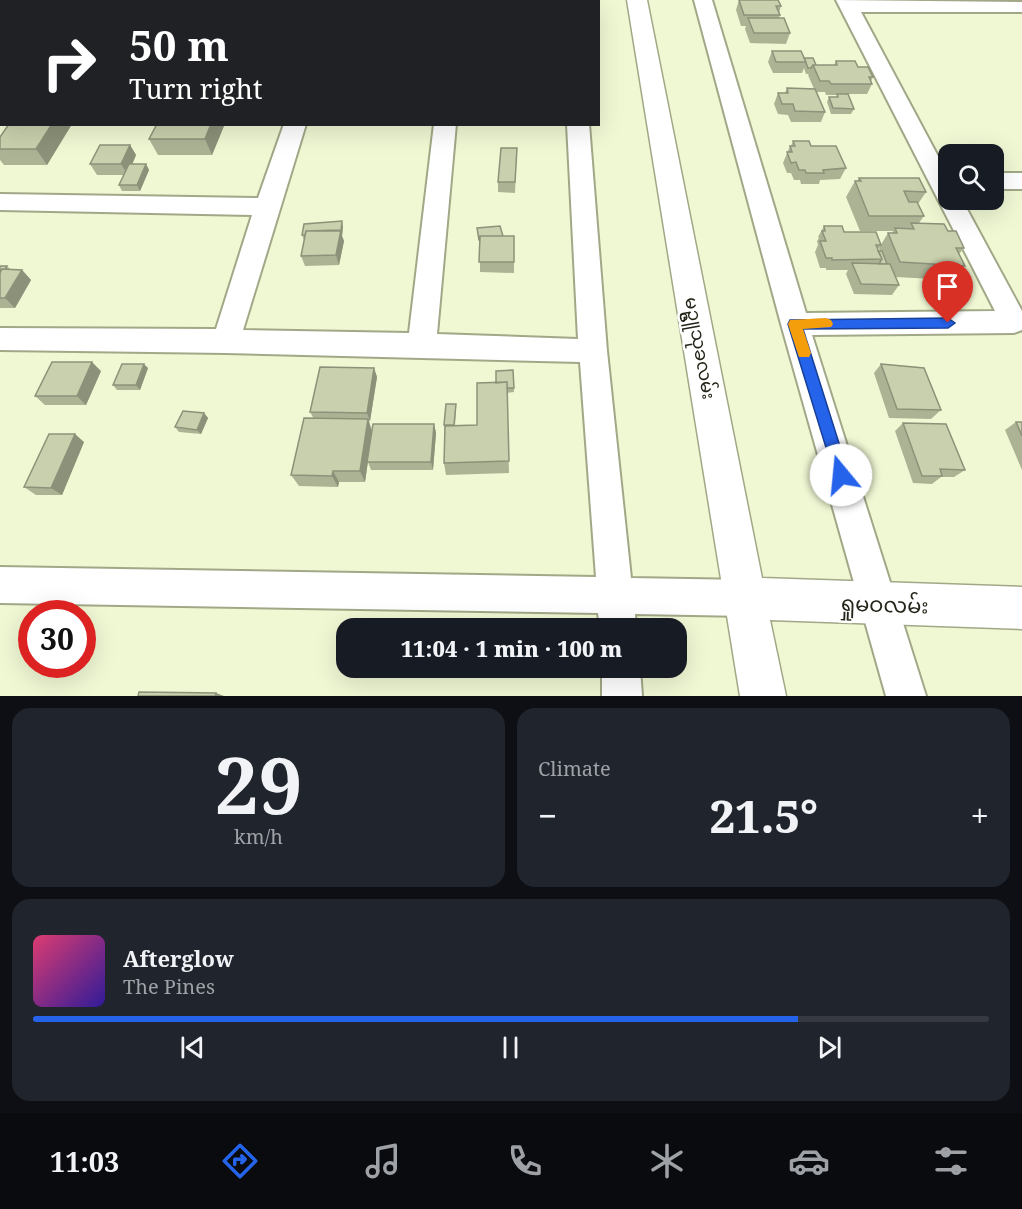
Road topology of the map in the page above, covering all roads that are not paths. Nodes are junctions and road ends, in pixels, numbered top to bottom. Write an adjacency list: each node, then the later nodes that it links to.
1 (637, 0): 21 (street, မဥ္ဇူသုခလမ်း)
2 (703, 0): 15 (street)
3 (847, 4): 4 (street); 8 (street)
4 (1022, 7)
5 (294, 126): 12 (street)
6 (445, 126): 18 (street)
7 (578, 126): 19 (street)
8 (938, 175)
9 (1004, 181): 10 (street)
10 (1022, 181)
11 (0, 202): 12 (street)
12 (267, 207): 17 (street)
13 (957, 210): 14 (street)
14 (1018, 322): 15 (street)
15 (795, 324): 22 (street)
16 (0, 339): 17 (street)
17 (226, 341): 18 (street)
18 (422, 345): 19 (street)
19 (593, 351): 24 (street)
20 (0, 585): 24 (street)
21 (747, 598): 22 (street, ရှုမဝလမ်း); 24 (street); 27 (street, မဥ္ဇူသုခလမ်း)
22 (881, 604): 23 (street, ရှုမဝလမ်း); 28 (street)
23 (1022, 608)
24 (617, 613)
25 (621, 678): 26 (street)
26 (622, 696)
27 (763, 696)
28 (906, 696)

